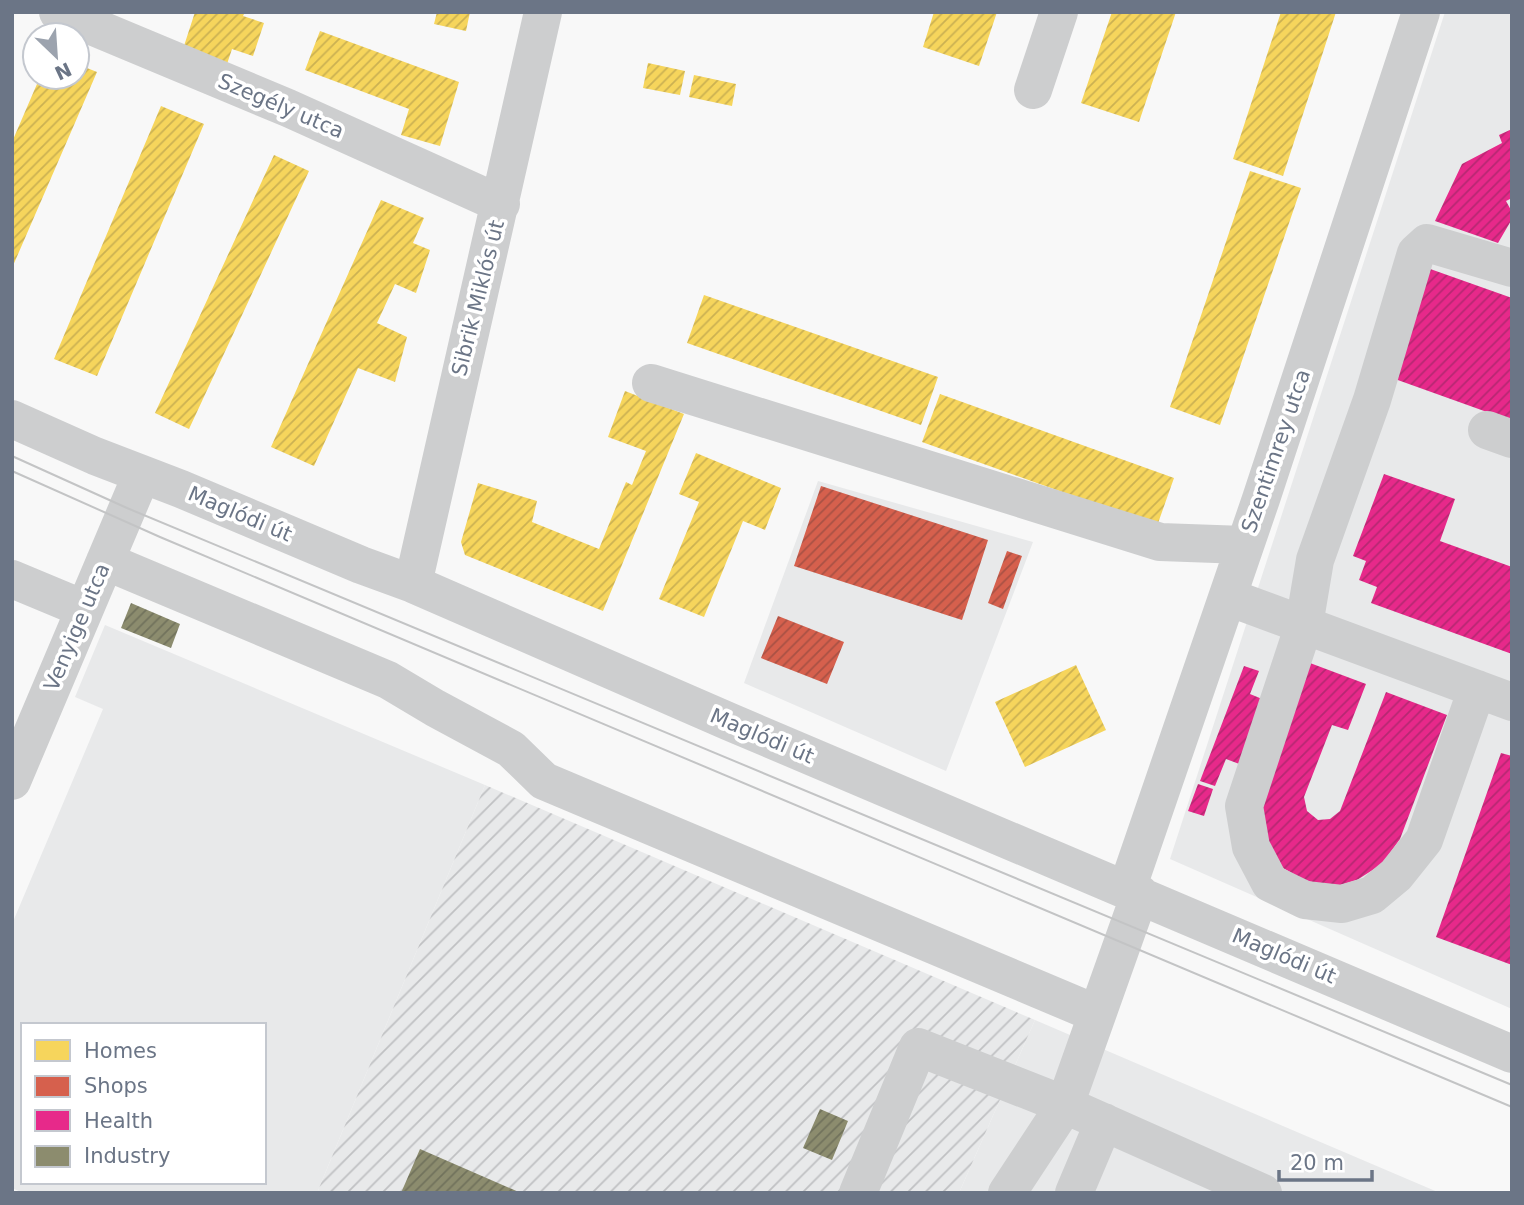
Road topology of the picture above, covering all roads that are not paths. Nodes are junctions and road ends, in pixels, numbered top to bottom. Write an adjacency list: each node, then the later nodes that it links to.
1 (58, 12): 6 (street, Szegély utca)
2 (543, 12): 6 (street, Sibrik Miklós út)
3 (1059, 12): 5 (street)
4 (1421, 12): 11 (street, Szentimrey utca)
5 (1033, 90)
6 (501, 204): 14 (street, Sibrik Miklós út)
7 (1512, 268): 17 (street)
8 (651, 383): 11 (street)
9 (12, 419): 10 (street, Maglódi út)
10 (142, 474): 12 (street, Venyige utca); 14 (street, Maglódi út)
11 (1244, 545): 15 (street, Szentimrey utca)
12 (105, 561): 16 (street, Venyige utca); 22 (street)
13 (12, 579): 16 (street)
14 (413, 584): 21 (street, Maglódi út)
15 (1227, 597): 17 (street); 21 (street, Szentimrey utca)
16 (84, 609): 20 (street, Venyige utca)
17 (1304, 625): 18 (street); 18 (street)
18 (1476, 690): 19 (street)
19 (1512, 702)
20 (12, 781)
21 (1133, 892): 22 (street, Szentimrey utca); 23 (street, Maglódi út)
22 (1097, 1014): 24 (street, Szentimrey utca)
23 (1512, 1054)
24 (1065, 1105): 25 (street); 26 (street); 27 (street, Szentimrey utca)
25 (1104, 1122): 28 (street); 29 (street)
26 (858, 1193)
27 (1007, 1193)
28 (1074, 1193)
29 (1263, 1193)

